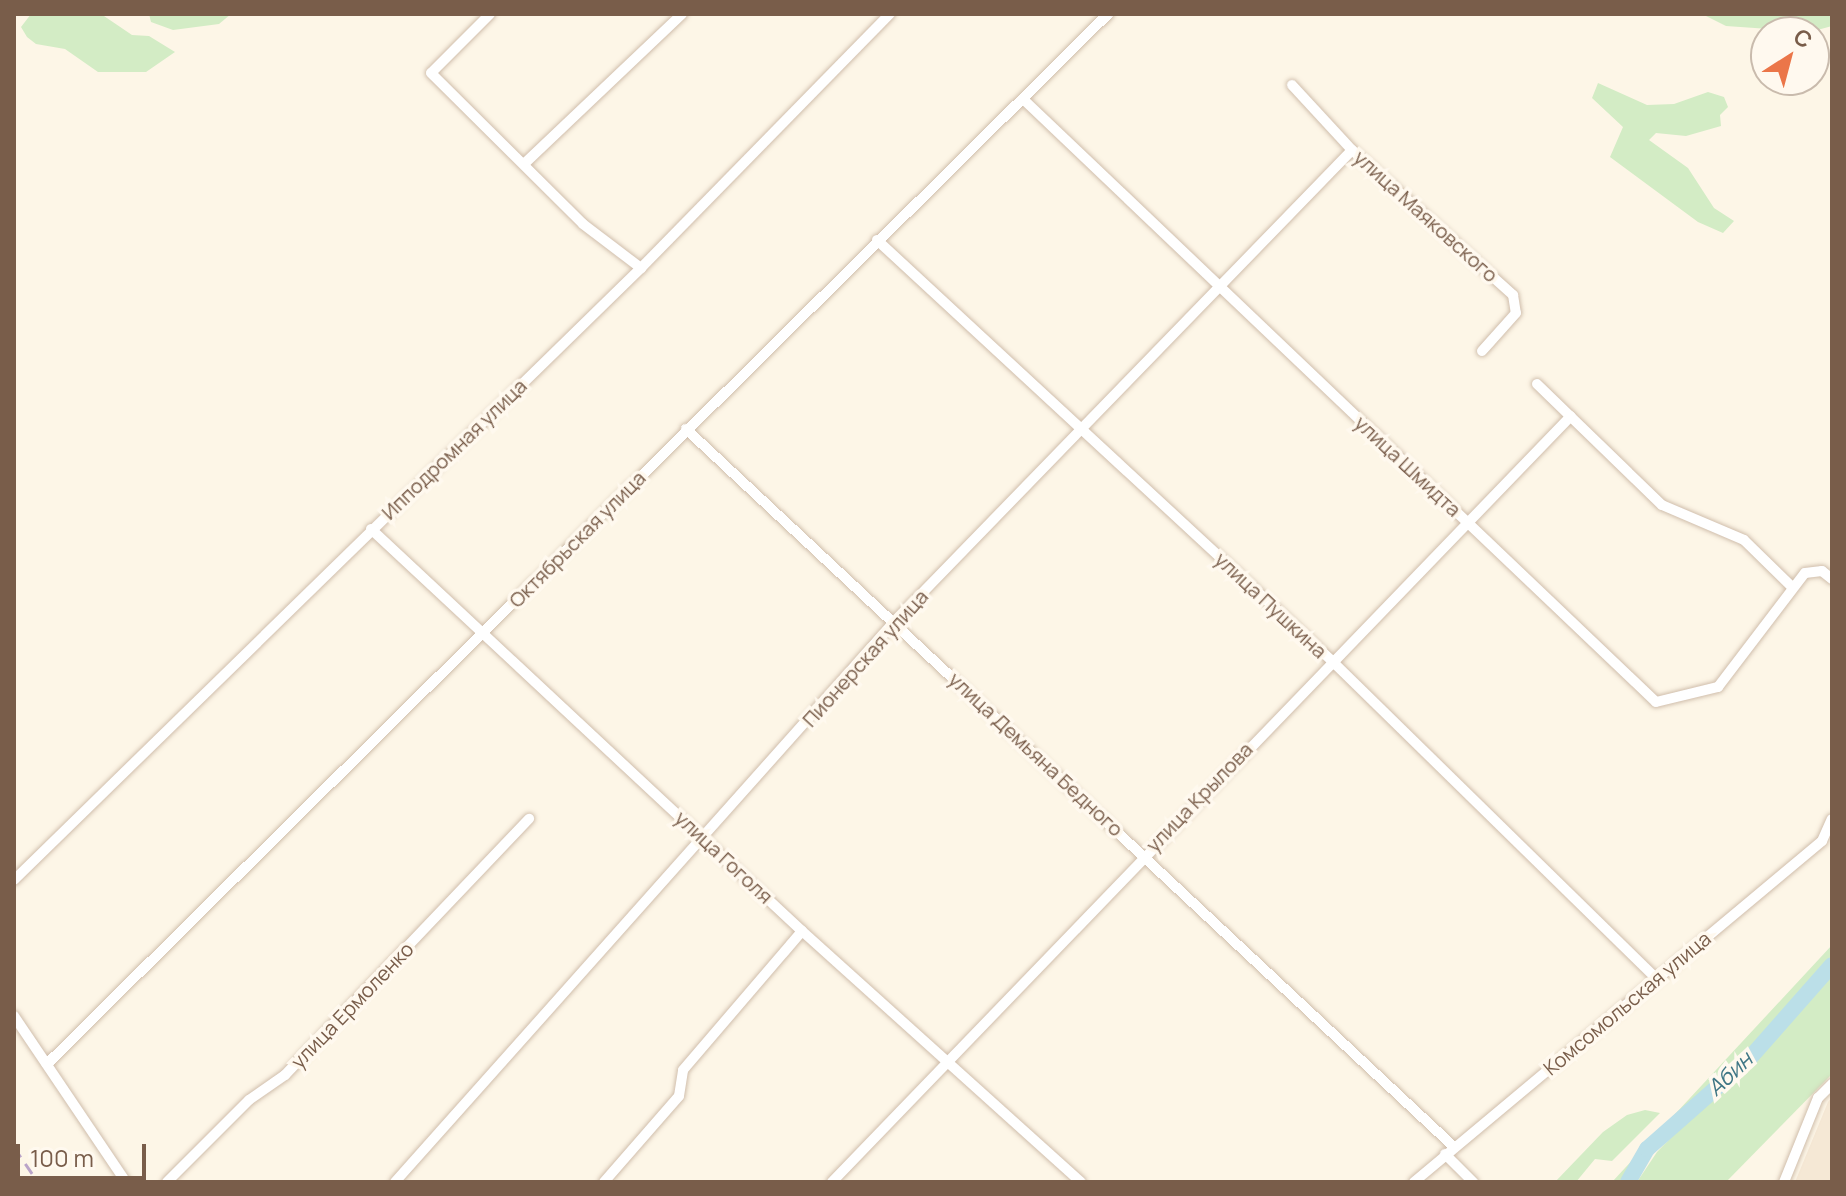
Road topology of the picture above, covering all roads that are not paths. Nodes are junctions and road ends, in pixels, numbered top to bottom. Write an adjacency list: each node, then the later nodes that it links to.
1 (490, 14): 8 (street)
2 (682, 14): 8 (street)
3 (890, 14): 10 (street, Ипподромная улица)
4 (1108, 14): 6 (street, Октябрьская улица)
5 (1292, 85): 7 (street, улица Маяковского)
6 (1023, 99): 9 (street, Октябрьская улица); 11 (street, улица Шмидта)
7 (1352, 150): 11 (street, Пионерская улица); 12 (street, улица Маяковского)
8 (524, 164): 10 (street)
9 (877, 240): 15 (street, улица Пушкина); 16 (street, Октябрьская улица)
10 (641, 268): 18 (street, Ипподромная улица)
11 (1220, 290): 15 (street, Пионерская улица); 17 (street, улица Шмидта)
12 (1482, 351)
13 (1537, 384): 14 (street)
14 (1571, 416): 17 (street, улица Крылова); 20 (street)
15 (1081, 428): 21 (street, Пионерская улица); 23 (street, улица Пушкина)
16 (686, 429): 21 (street, улица Демьяна Бедного); 22 (street, Октябрьская улица)
17 (1470, 525): 20 (street, улица Шмидта); 23 (street, улица Крылова)
18 (371, 529): 22 (street, улица Гоголя); 28 (street, Ипподромная улица)
19 (1832, 579): 20 (street)
20 (1791, 586)
21 (895, 621): 26 (street, Пионерская улица); 27 (street, улица Демьяна Бедного)
22 (485, 632): 26 (street, улица Гоголя); 33 (street, Октябрьская улица)
23 (1331, 660): 27 (street, улица Крылова); 30 (street, улица Пушкина)
24 (529, 819): 37 (street, улица Ермоленко)
25 (1832, 819): 30 (street, Комсомольская улица)
26 (704, 838): 29 (street, улица Гоголя); 38 (street, Пионерская улица)
27 (1143, 856): 32 (street, улица Крылова); 35 (street, улица Демьяна Бедного)
28 (14, 880)
29 (802, 931): 32 (street, улица Гоголя); 39 (street)
30 (1657, 979): 35 (street, Комсомольская улица)
31 (14, 1016): 33 (street)
32 (949, 1061): 40 (street, улица Крылова); 41 (street, улица Гоголя)
33 (47, 1064): 36 (street)
34 (1832, 1084): 44 (street)
35 (1449, 1150): 42 (street, Комсомольская улица); 43 (street, улица Демьяна Бедного)
36 (126, 1182)
37 (167, 1182)
38 (395, 1182)
39 (604, 1182)
40 (832, 1182)
41 (1081, 1182)
42 (1414, 1182)
43 (1473, 1182)
44 (1784, 1182)

